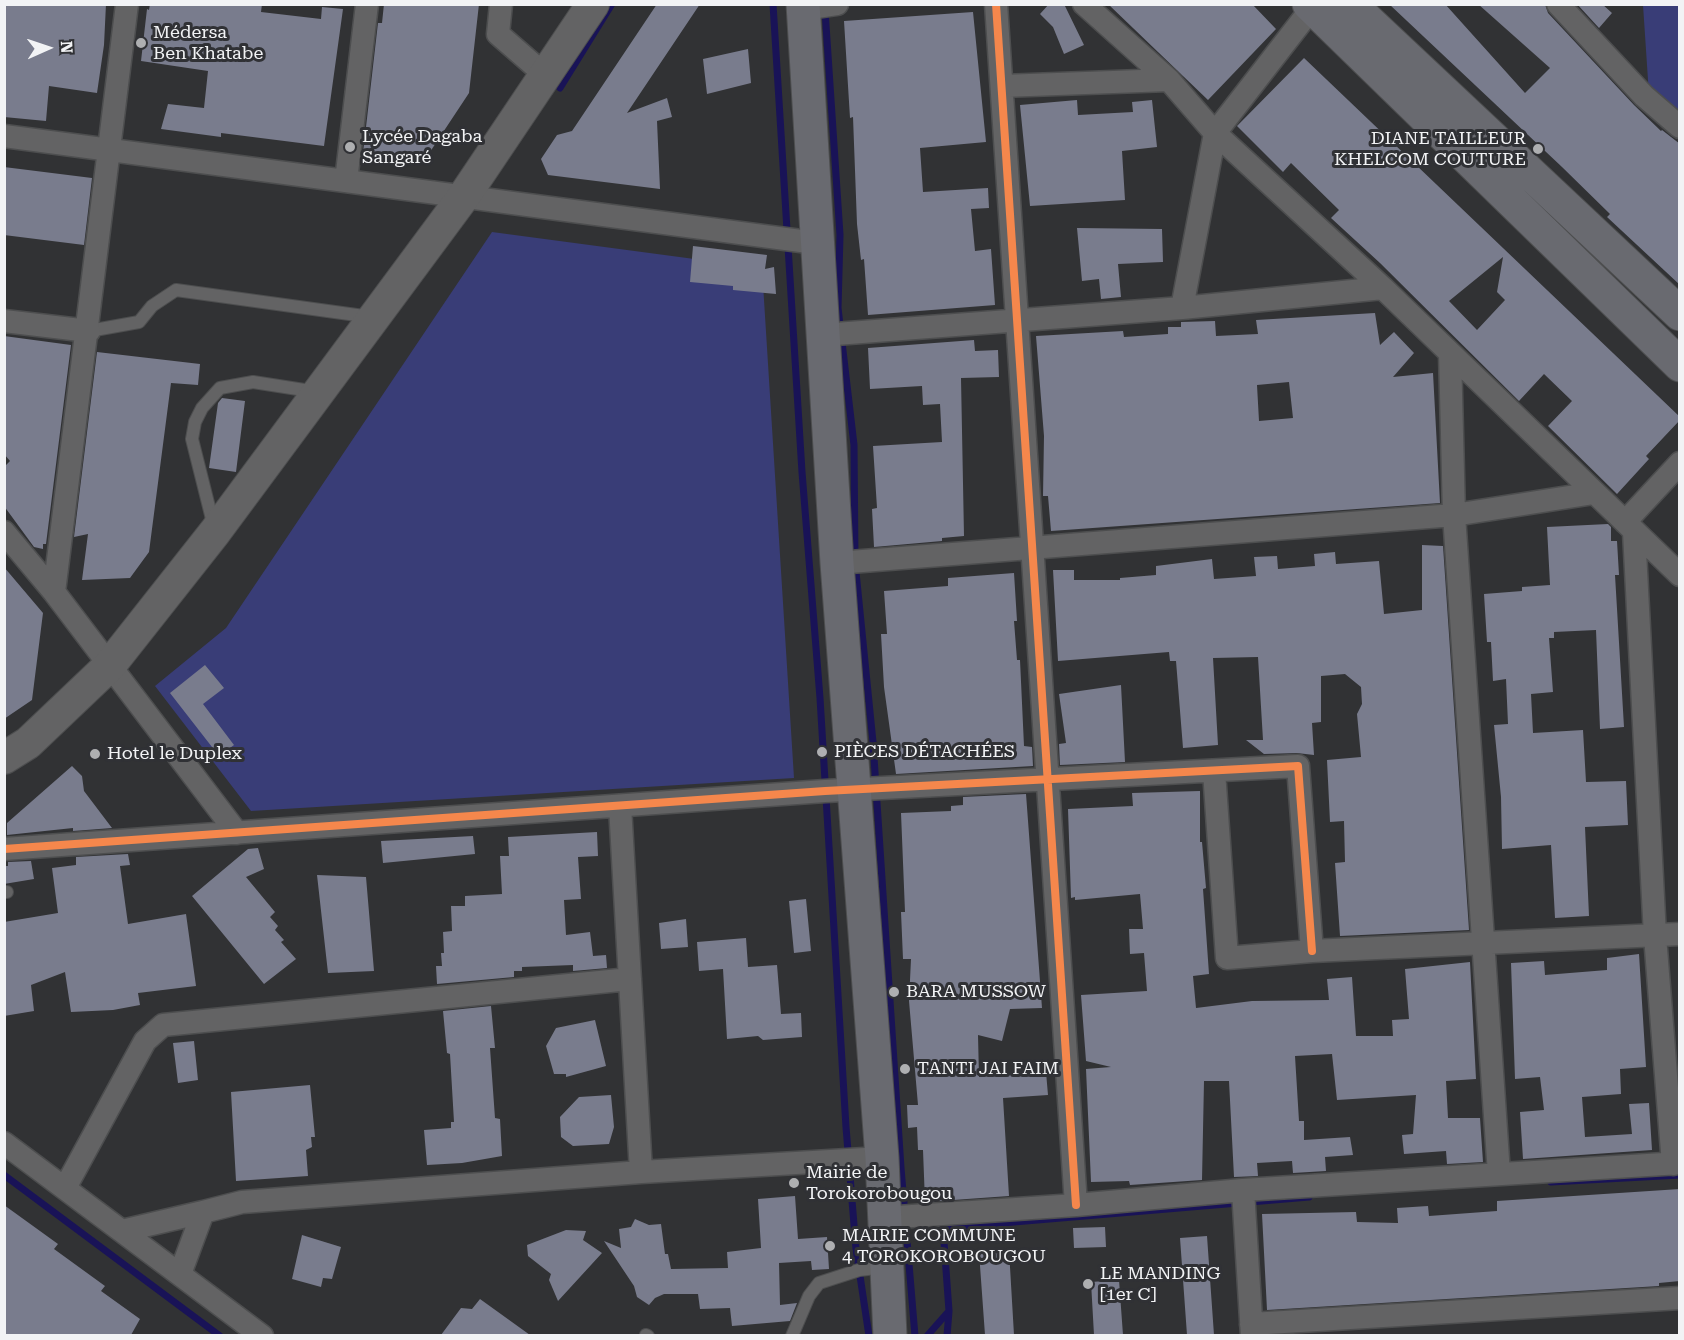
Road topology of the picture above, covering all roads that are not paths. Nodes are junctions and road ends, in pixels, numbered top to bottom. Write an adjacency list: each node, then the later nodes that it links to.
1 (127, 4): 18 (street)
2 (367, 4): 19 (street)
3 (501, 4): 12 (street)
4 (593, 4): 12 (main road)
5 (837, 4): 11 (street)
6 (996, 4): 14 (street)
7 (1084, 4): 13 (street)
8 (1350, 4): 24 (main road)
9 (1558, 4): 15 (street)
10 (1312, 5): 16 (street); 31 (main road)
11 (803, 7): 21 (main road)
12 (544, 74): 20 (main road)
13 (1168, 80): 14 (street); 16 (street)
14 (1002, 86): 27 (street)
15 (1680, 127)
16 (1215, 133): 22 (street); 23 (street)
17 (4, 136): 18 (street)
18 (110, 150): 19 (street); 28 (street)
19 (346, 181): 20 (street)
20 (464, 196): 21 (street); 25 (main road)
21 (816, 243): 29 (main road)
22 (1383, 288): 23 (street); 30 (street)
23 (1182, 308): 27 (street)
24 (1680, 315)
25 (372, 318): 28 (lane); 32 (main road)
26 (4, 321): 28 (street)
27 (1016, 321): 29 (street); 39 (street)
28 (89, 331): 42 (street)
29 (822, 335): 40 (main road)
30 (1450, 353): 34 (street); 35 (street)
31 (1680, 366)
32 (318, 392): 38 (main road); 38 (lane)
33 (1680, 463): 36 (street)
34 (1594, 493): 35 (street); 36 (street)
35 (1454, 515): 39 (street); 53 (street)
36 (1630, 527): 41 (street); 52 (street)
37 (4, 532): 42 (street)
38 (215, 532): 43 (main road)
39 (1031, 547): 40 (street); 46 (street)
40 (837, 562): 47 (main road)
41 (1680, 575)
42 (54, 592): 43 (street)
43 (110, 665): 44 (main road); 49 (street)
44 (4, 759)
45 (1214, 771): 46 (street); 54 (street); 54 (street)
46 (1047, 780): 47 (street); 63 (street)
47 (853, 790): 48 (street); 57 (main road)
48 (620, 806): 49 (street); 55 (street)
49 (237, 833): 50 (street)
50 (4, 849)
51 (1680, 934): 52 (street)
52 (1655, 936): 53 (street); 58 (street)
53 (1483, 944): 54 (street); 60 (street)
54 (1312, 951)
55 (630, 979): 59 (street); 61 (street)
56 (4, 1143): 61 (street)
57 (882, 1158): 59 (street); 65 (main road)
58 (1676, 1164): 60 (street)
59 (641, 1172): 64 (street)
60 (1499, 1174): 62 (street)
61 (66, 1188): 66 (street)
62 (1243, 1190): 63 (street); 70 (street)
63 (1076, 1205): 65 (street)
64 (203, 1212): 66 (street); 68 (street)
65 (883, 1218): 67 (main road)
66 (122, 1231): 68 (street)
67 (886, 1266): 72 (lane); 73 (main road)
68 (180, 1274): 71 (street)
69 (1680, 1298): 70 (street)
70 (1251, 1330)
71 (262, 1335)
72 (792, 1335)
73 (890, 1335)

